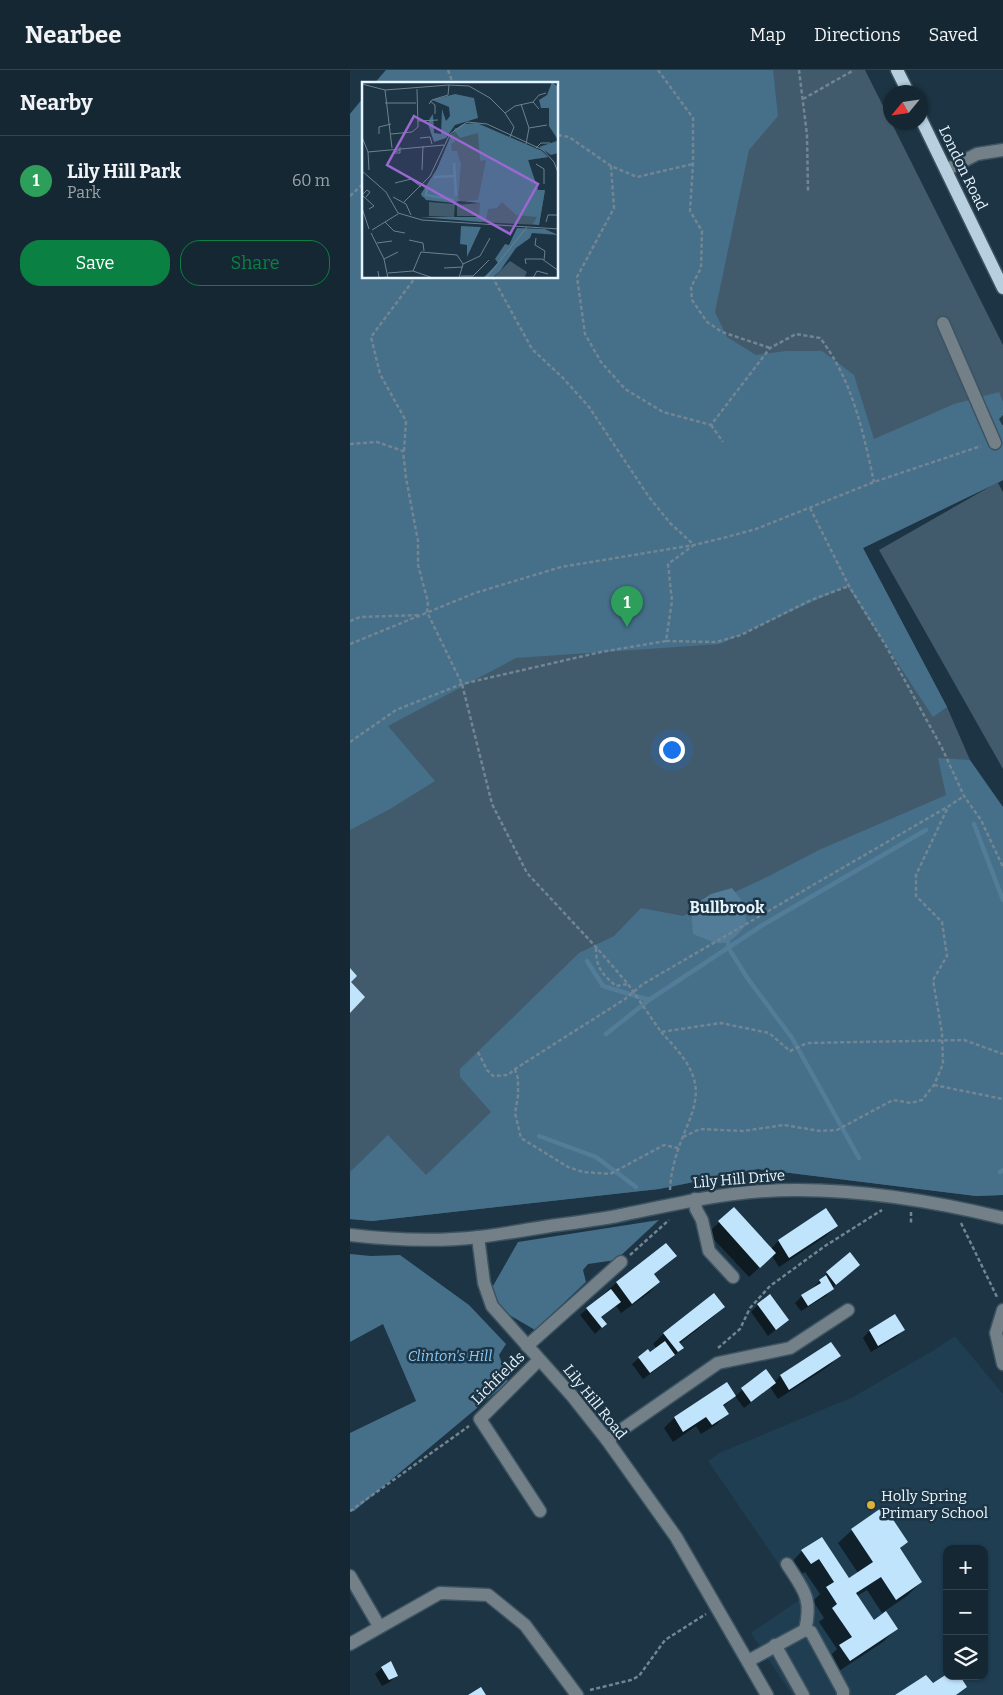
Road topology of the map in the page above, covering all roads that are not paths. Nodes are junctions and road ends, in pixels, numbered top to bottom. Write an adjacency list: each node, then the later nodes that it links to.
1 (898, 70): 2 (main road)
2 (905, 85)
3 (926, 130): 5 (main road, London Road)
4 (1003, 150): 5 (street)
5 (946, 170): 6 (main road, London Road)
6 (1003, 288)
7 (943, 323): 8 (street)
8 (996, 443)
9 (695, 1199): 10 (street, Lily Hill Drive); 12 (street, Lily Hill Drive); 14 (street)
10 (1003, 1218)
11 (350, 1235): 12 (street)
12 (478, 1237): 17 (street, Lily Hill Road)
13 (621, 1262): 17 (street)
14 (734, 1277)
15 (1001, 1305): 19 (street)
16 (848, 1310): 20 (street)
17 (527, 1346): 18 (street, Lily Hill Road)
18 (539, 1360): 20 (street, Lily Hill Road); 21 (street, Lichfields)
19 (1003, 1364)
20 (607, 1440): 28 (street, Lily Hill Road)
21 (540, 1511)
22 (786, 1564): 25 (street)
23 (350, 1576): 24 (street)
24 (379, 1626): 26 (street); 29 (street)
25 (805, 1630): 27 (street); 32 (street)
26 (350, 1644)
27 (775, 1645): 28 (street); 31 (street)
28 (748, 1661): 30 (street, Lily Hill Road)
29 (577, 1694)
30 (767, 1695)
31 (803, 1695)
32 (843, 1695)

